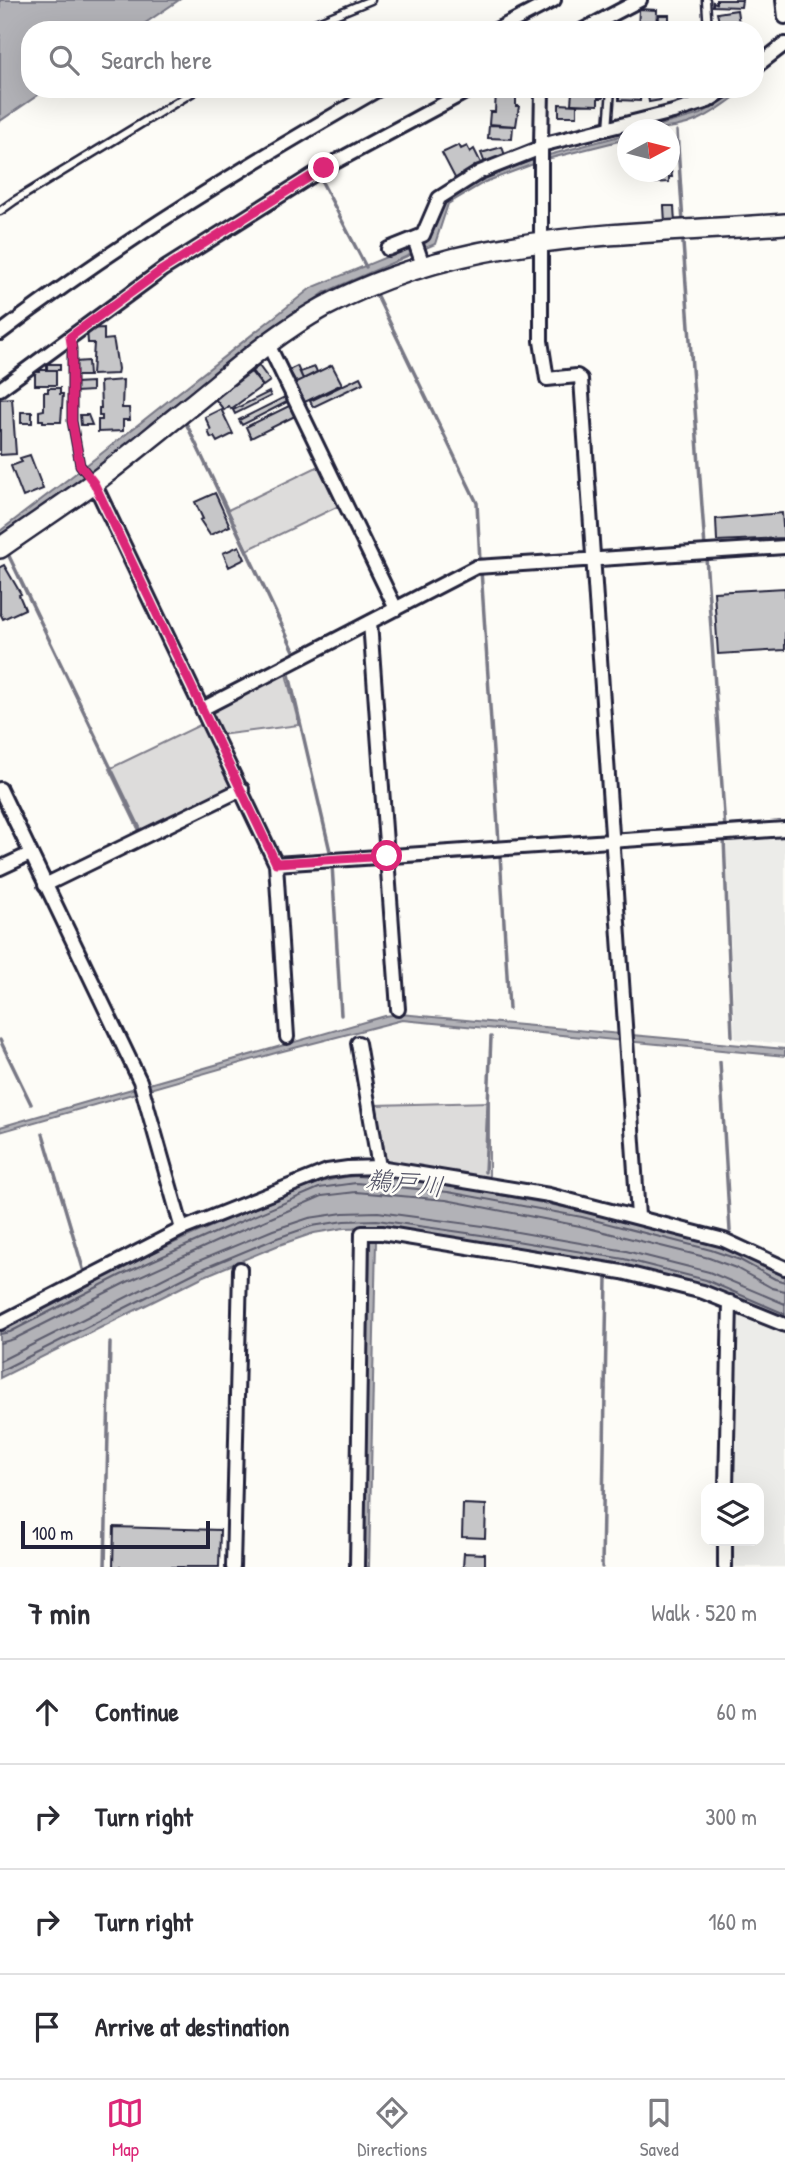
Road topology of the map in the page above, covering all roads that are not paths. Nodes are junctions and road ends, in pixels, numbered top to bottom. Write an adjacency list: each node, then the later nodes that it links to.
1 (371, 0): 7 (lane)
2 (554, 0): 8 (street)
3 (640, 0): 9 (street)
4 (706, 0): 10 (lane)
5 (783, 0): 6 (street)
6 (785, 18)
7 (320, 21)
8 (513, 21)
9 (600, 21)
10 (707, 21)
11 (785, 44): 12 (street)
12 (764, 60)
13 (183, 98): 21 (lane)
14 (364, 98): 26 (street)
15 (454, 98): 27 (street)
16 (542, 98): 20 (street)
17 (610, 98): 19 (lane)
18 (712, 98): 19 (street)
19 (608, 129): 20 (street)
20 (541, 153): 23 (street); 25 (street)
21 (0, 211)
22 (785, 225): 23 (street)
23 (540, 241): 25 (street); 33 (street)
24 (388, 249): 25 (street)
25 (418, 251): 28 (street)
26 (0, 333)
27 (70, 337): 29 (street); 30 (lane)
28 (268, 344): 30 (street); 34 (street)
29 (0, 389)
30 (94, 483): 32 (street); 36 (street)
31 (785, 547): 33 (street)
32 (0, 548)
33 (594, 559): 34 (street); 40 (street)
34 (396, 608): 35 (street)
35 (370, 622): 36 (street); 42 (street)
36 (204, 708): 38 (street)
37 (0, 789): 41 (street)
38 (242, 789): 43 (street); 45 (street)
39 (785, 829): 40 (street)
40 (613, 841): 42 (street); 50 (street)
41 (30, 854): 44 (street); 45 (street)
42 (387, 856): 43 (street); 46 (street)
43 (276, 863): 47 (street)
44 (0, 868)
45 (45, 884): 51 (street)
46 (398, 1009)
47 (287, 1037)
48 (358, 1044): 49 (street)
49 (379, 1167): 50 (street); 51 (street)
50 (638, 1216): 52 (street)
51 (182, 1229): 55 (street)
52 (785, 1268)
53 (240, 1269): 59 (street)
54 (730, 1302): 56 (street); 57 (street); 60 (street)
55 (0, 1323)
56 (785, 1325)
57 (726, 1483)
58 (725, 1546): 61 (street)
59 (233, 1567)
60 (357, 1567)
61 (725, 1567)

